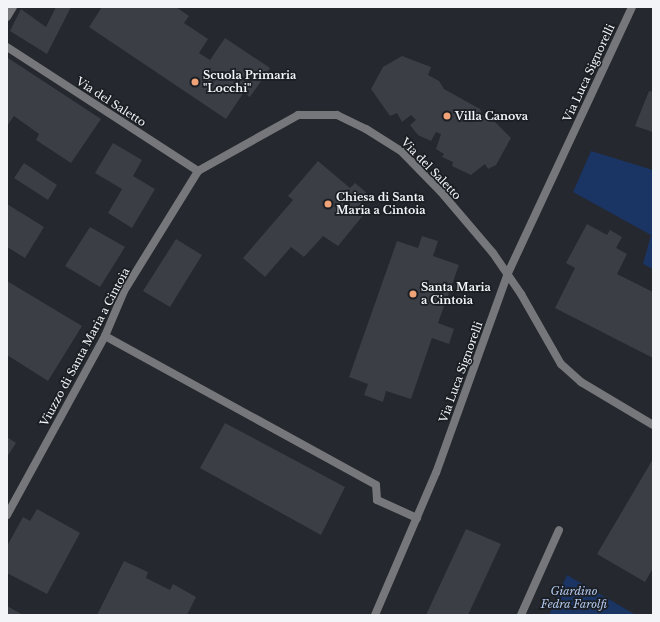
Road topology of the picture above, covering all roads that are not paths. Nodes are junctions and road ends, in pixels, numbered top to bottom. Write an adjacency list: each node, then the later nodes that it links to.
1 (13, 7): 3 (street)
2 (632, 7): 6 (street, Via Luca Signorelli)
3 (7, 17)
4 (7, 47): 5 (street, Via del Saletto)
5 (198, 171): 6 (street, Via del Saletto); 7 (street, Viuzzo di Santa Maria a Cintoia)
6 (508, 273): 8 (street, Via del Saletto); 10 (street, Via Luca Signorelli)
7 (105, 336): 9 (street, Viuzzo di Santa Maria a Cintoia); 10 (street)
8 (653, 425)
9 (7, 515)
10 (417, 518): 12 (street, Via Luca Signorelli)
11 (559, 530): 13 (street)
12 (375, 615)
13 (521, 615)

